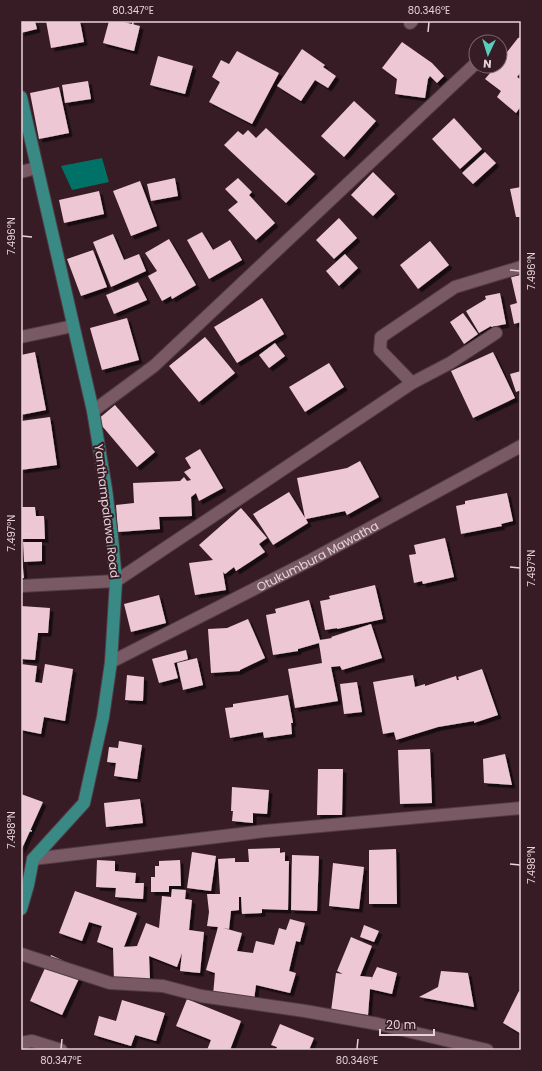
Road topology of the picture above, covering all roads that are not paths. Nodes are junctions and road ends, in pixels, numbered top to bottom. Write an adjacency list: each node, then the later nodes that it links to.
1 (468, 71): 10 (street)
2 (21, 97): 3 (main road, Yanthampalawa Road)
3 (36, 168): 4 (street); 6 (main road, Yanthampalawa Road)
4 (21, 172)
5 (521, 267): 9 (street)
6 (73, 326): 8 (street); 10 (main road, Yanthampalawa Road)
7 (496, 333): 9 (street)
8 (21, 337)
9 (412, 383): 12 (street)
10 (93, 411): 12 (main road, Yanthampalawa Road)
11 (521, 446): 14 (street, Otukumbura Mawatha)
12 (116, 581): 13 (street); 14 (main road, Yanthampalawa Road)
13 (21, 586)
14 (112, 662): 16 (main road, Yanthampalawa Road)
15 (521, 808): 16 (street)
16 (33, 859): 17 (main road)
17 (21, 909)
18 (21, 954): 21 (street)
19 (21, 1043): 20 (street)
20 (61, 1050)
21 (487, 1050)

